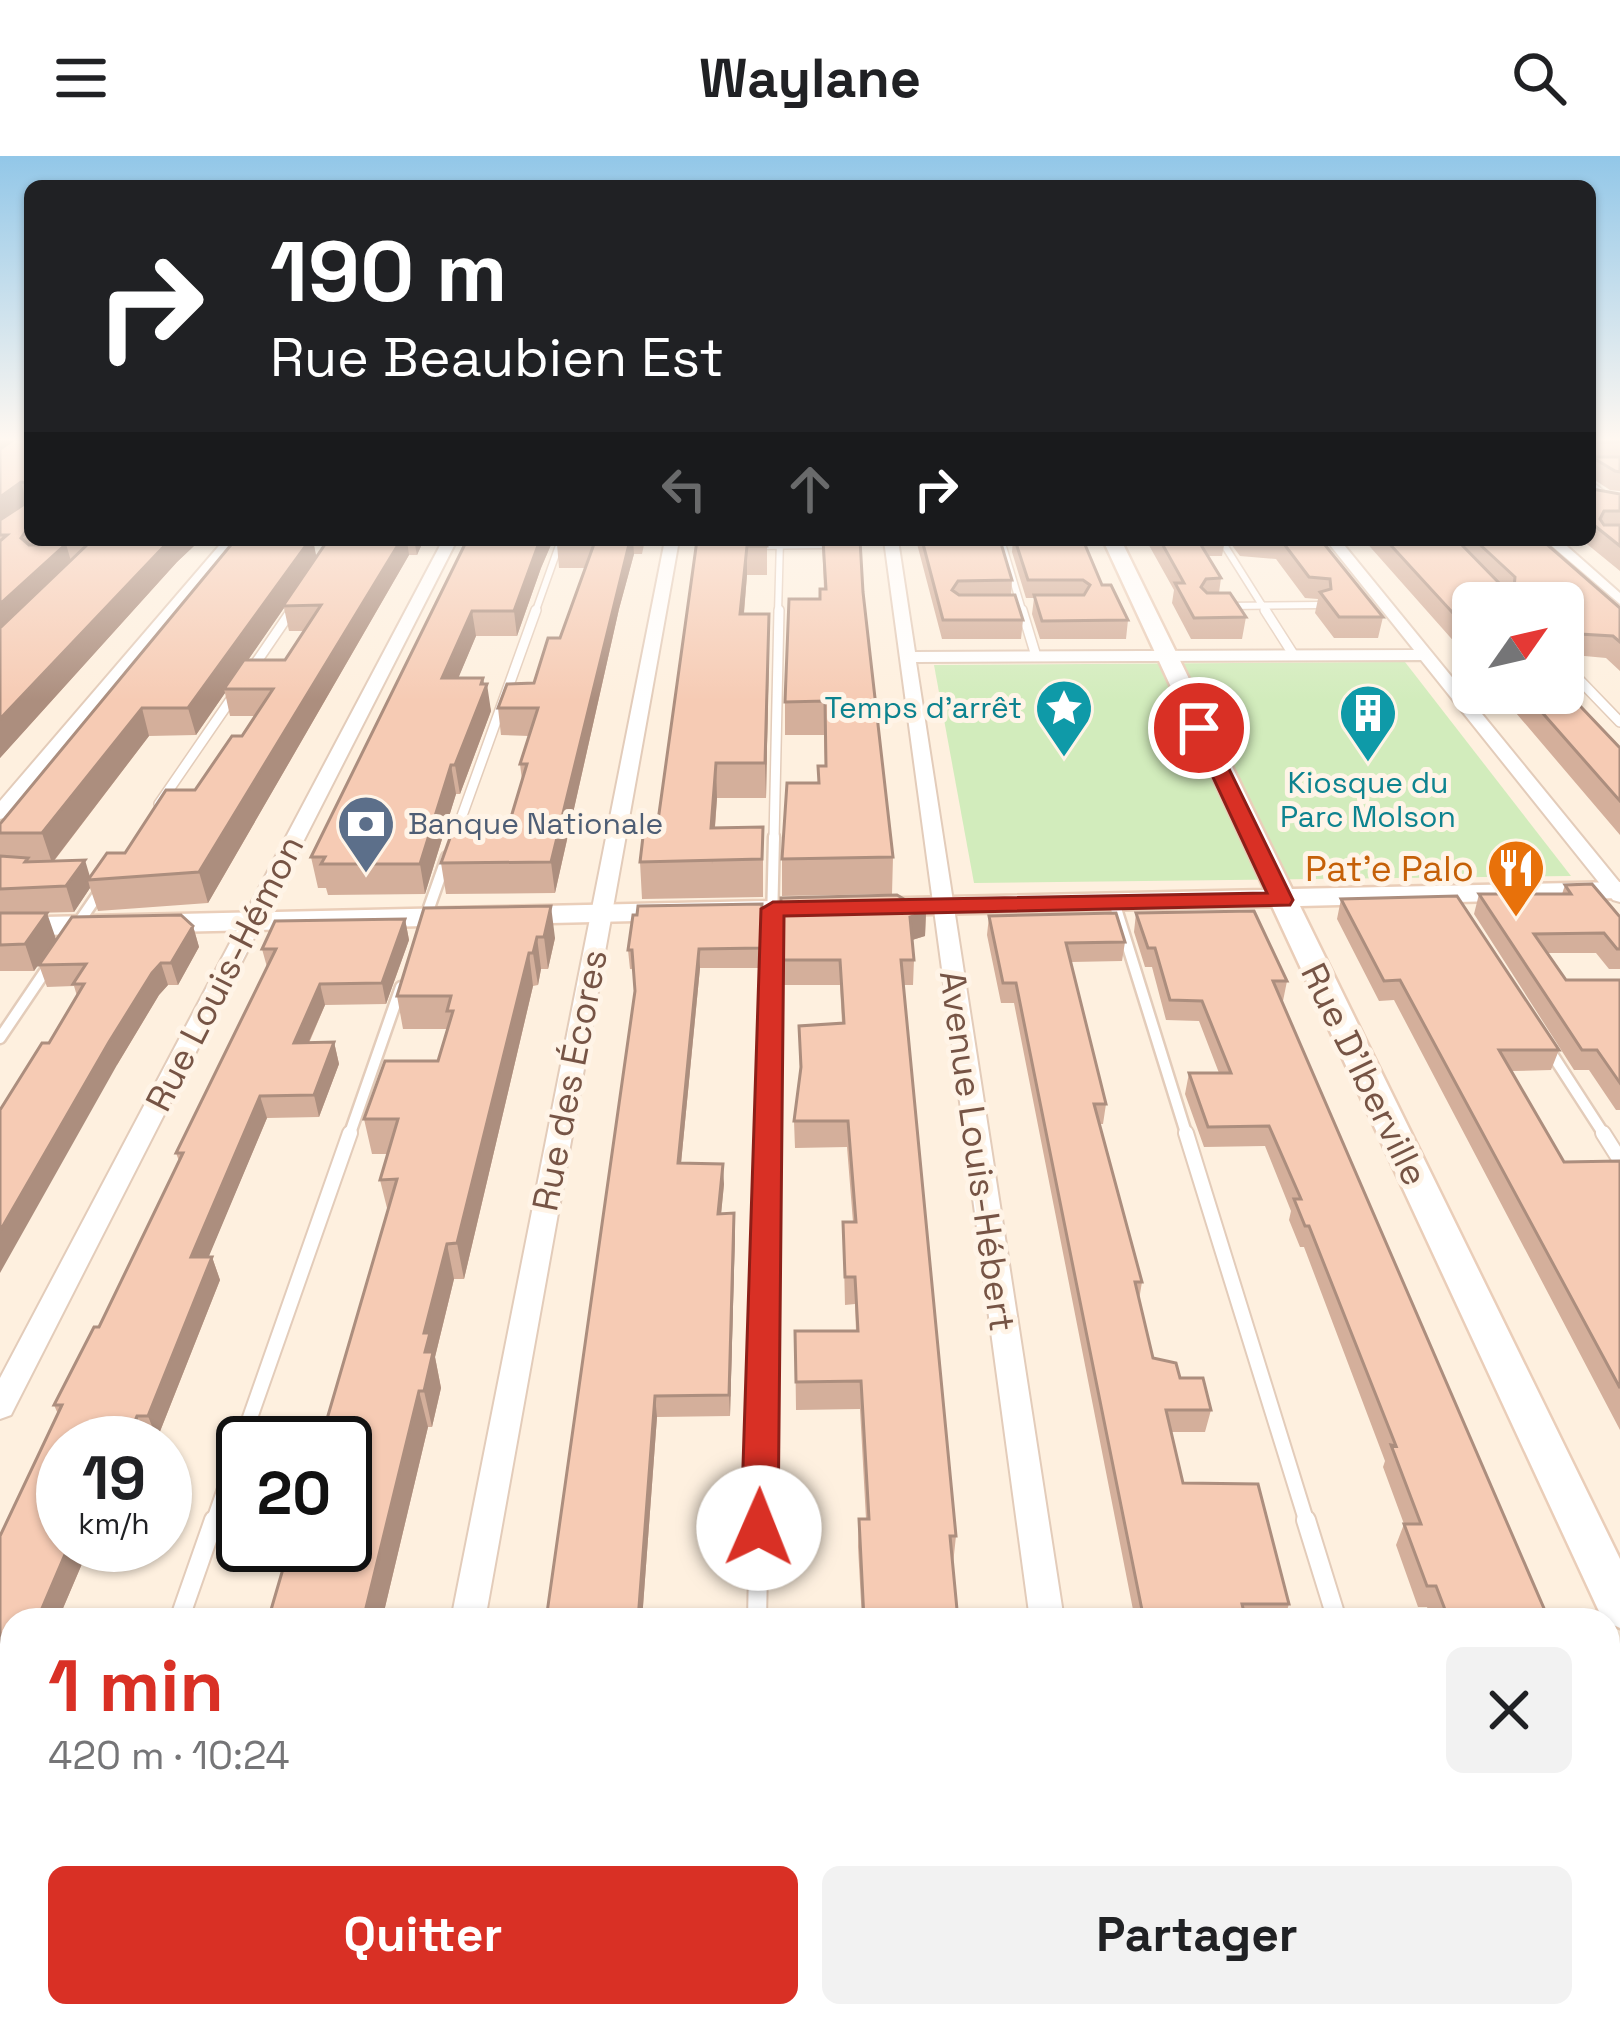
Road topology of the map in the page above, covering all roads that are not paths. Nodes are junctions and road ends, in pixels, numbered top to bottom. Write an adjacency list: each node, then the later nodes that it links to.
1 (226, 546): 27 (street)
2 (447, 546): 36 (street, Rue Louis-Hémon)
3 (559, 546): 39 (lane)
4 (671, 546): 35 (street, Rue des Écores)
5 (780, 546): 34 (lane)
6 (892, 546): 24 (street, Avenue Louis-Hébert)
7 (1002, 546): 16 (lane)
8 (1115, 546): 21 (main road, Rue D'Iberville)
9 (1225, 546): 19 (lane)
10 (1338, 546): 22 (street)
11 (1559, 546): 13 (street)
12 (306, 591): 28 (lane)
13 (1620, 600)
14 (1321, 605): 19 (lane)
15 (1000, 606): 16 (lane)
16 (1021, 606): 17 (lane); 23 (lane)
17 (1041, 606)
18 (1205, 606): 19 (lane)
19 (1262, 606): 20 (lane)
20 (1293, 654): 21 (street); 22 (street)
21 (1165, 655): 23 (street); 31 (main road, Rue D'Iberville)
22 (1426, 655): 30 (street)
23 (1036, 656): 24 (street)
24 (908, 657): 33 (street, Avenue Louis-Hébert)
25 (1584, 685): 26 (lane)
26 (1620, 722)
27 (0, 812)
28 (151, 816)
29 (112, 873): 37 (lane)
30 (1618, 892): 31 (main road)
31 (1282, 900): 32 (main road); 45 (main road, Rue D'Iberville)
32 (1114, 902): 33 (main road); 50 (lane)
33 (944, 907): 34 (main road); 49 (street, Avenue Louis-Hébert)
34 (773, 909): 35 (main road); 48 (lane)
35 (600, 913): 39 (main road); 47 (street, Rue des Écores)
36 (251, 921): 37 (main road); 39 (main road); 44 (street, Rue Louis-Hémon)
37 (77, 925): 38 (main road); 42 (lane)
38 (0, 927)
39 (422, 927)
40 (403, 981): 46 (lane)
41 (1534, 1026): 43 (lane)
42 (0, 1038)
43 (1620, 1160)
44 (0, 1407)
45 (1620, 1607)
46 (183, 1608)
47 (470, 1608)
48 (757, 1608)
49 (1045, 1608)
50 (1332, 1608)

